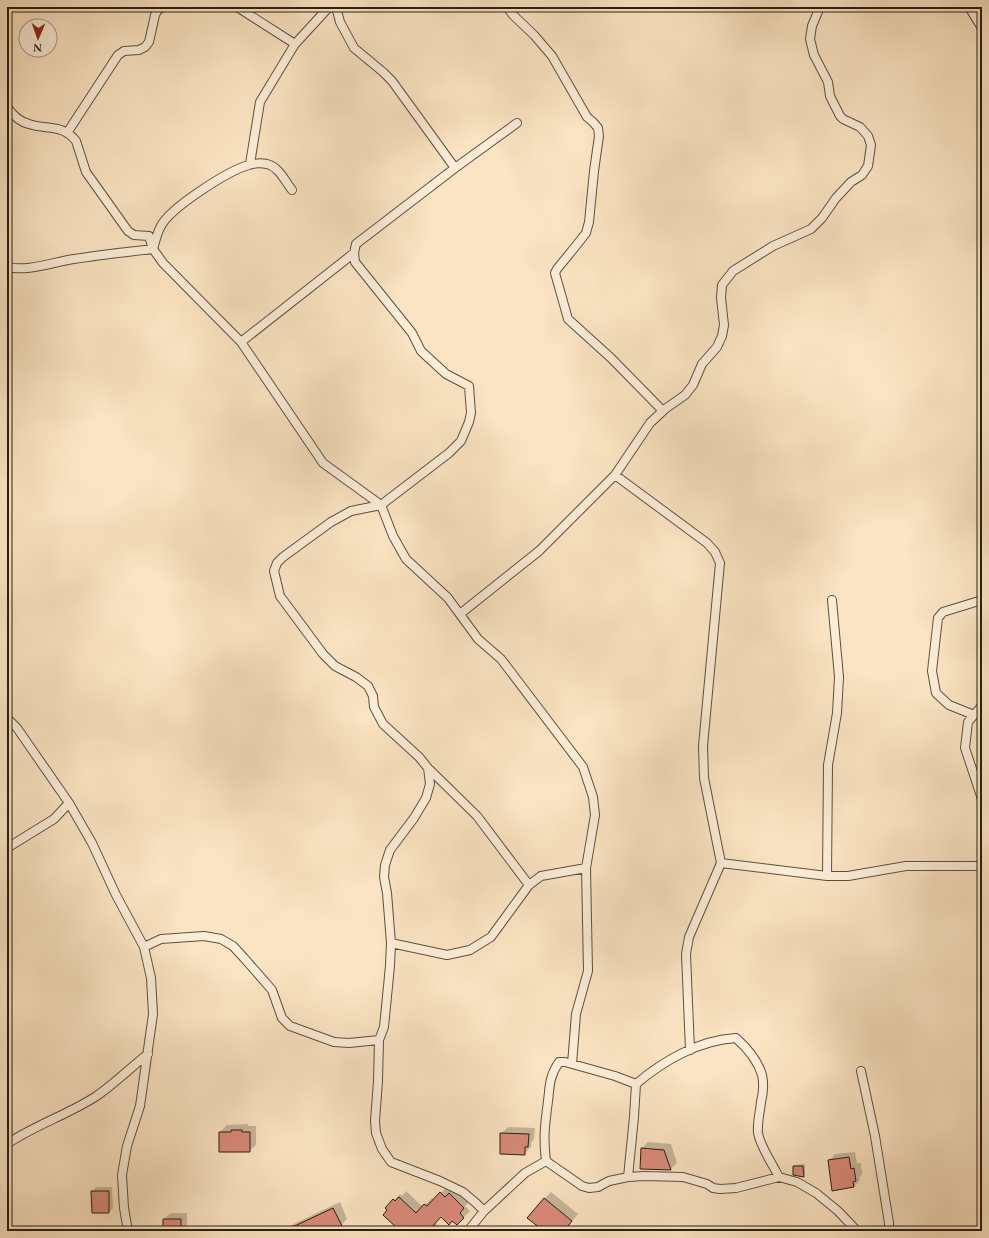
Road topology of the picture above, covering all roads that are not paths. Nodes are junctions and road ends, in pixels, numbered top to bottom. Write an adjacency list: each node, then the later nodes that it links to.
1 (162, 7): 12 (street)
2 (237, 7): 9 (street)
3 (329, 7): 9 (street)
4 (336, 7): 14 (street)
5 (507, 7): 20 (street)
6 (820, 7): 20 (street)
7 (970, 7): 8 (street)
8 (982, 28)
9 (295, 44): 13 (street)
10 (7, 107): 12 (street)
11 (517, 123): 14 (street)
12 (67, 133): 16 (street)
13 (250, 164): 15 (street); 16 (street)
14 (455, 168): 17 (street)
15 (292, 190)
16 (153, 249): 18 (street); 19 (street)
17 (354, 253): 19 (street); 22 (street)
18 (7, 267)
19 (241, 342): 22 (street)
20 (663, 411): 21 (street)
21 (615, 475): 25 (street); 33 (street)
22 (381, 505): 25 (street); 29 (street)
23 (832, 600): 36 (street)
24 (982, 600): 27 (street)
25 (460, 614): 35 (street)
26 (982, 707): 27 (street)
27 (974, 715): 30 (street)
28 (7, 718): 31 (street)
29 (428, 768): 37 (street); 38 (street)
30 (982, 799)
31 (69, 803): 32 (street); 39 (street)
32 (7, 848)
33 (721, 863): 36 (street); 41 (street)
34 (982, 866): 36 (street)
35 (586, 868): 37 (street); 43 (street)
36 (827, 876)
37 (529, 885): 38 (street)
38 (391, 943): 40 (street)
39 (144, 947): 40 (street); 42 (street)
40 (380, 1040): 50 (street)
41 (690, 1050): 45 (street); 49 (street)
42 (148, 1054): 46 (street); 51 (street)
43 (572, 1064): 45 (street); 47 (street)
44 (861, 1071): 54 (street)
45 (636, 1084): 48 (street)
46 (7, 1144)
47 (546, 1161): 48 (street); 50 (street)
48 (628, 1177): 49 (street)
49 (779, 1177): 53 (street)
50 (484, 1211): 52 (street)
51 (128, 1231)
52 (468, 1231)
53 (857, 1231)
54 (889, 1231)

